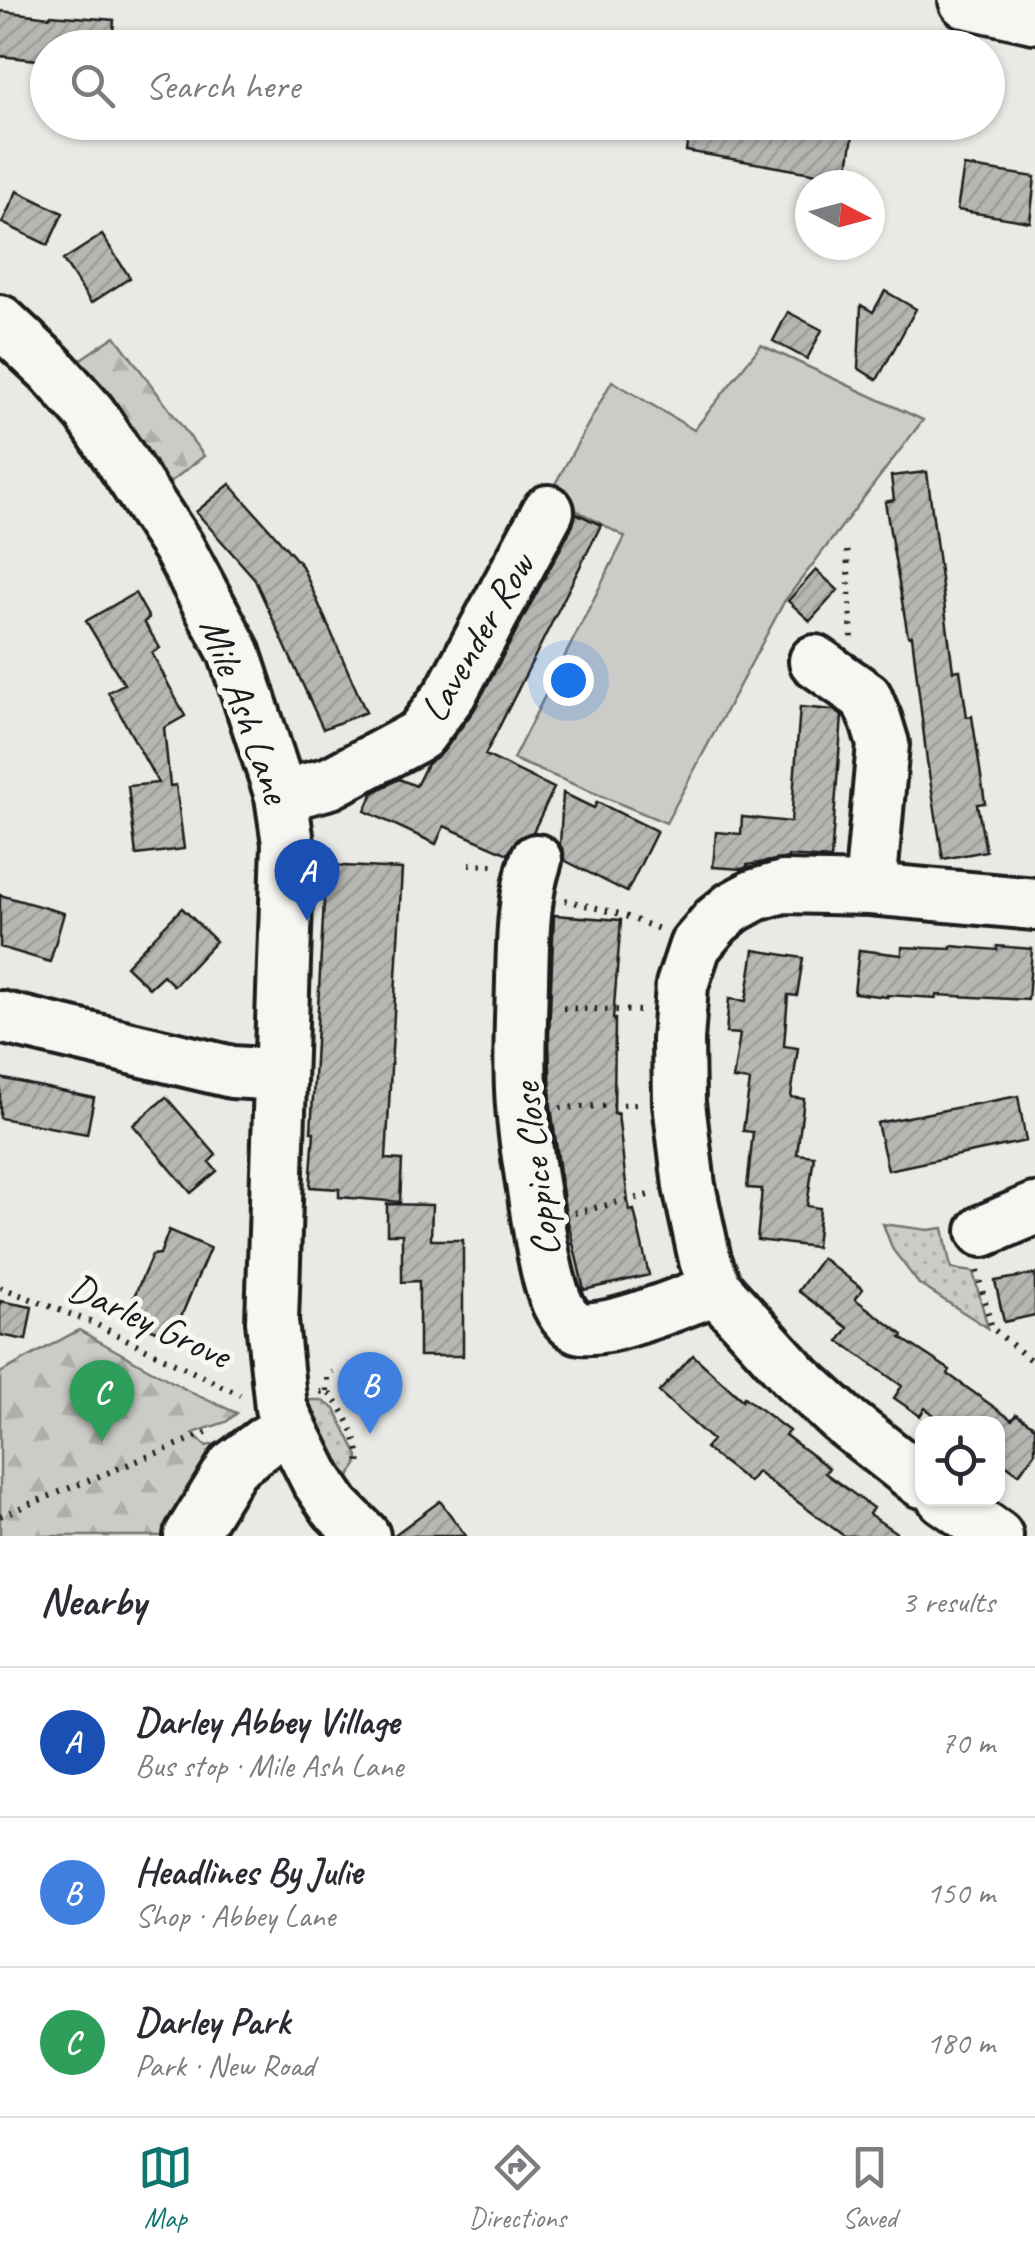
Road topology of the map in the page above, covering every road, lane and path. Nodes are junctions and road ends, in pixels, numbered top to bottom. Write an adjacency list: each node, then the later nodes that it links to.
1 (966, 0): 2 (main road)
2 (1035, 14)
3 (0, 322): 8 (street, Mile Ash Lane)
4 (548, 511): 8 (street, Lavender Row)
5 (847, 550): 7 (path)
6 (815, 661): 7 (street)
7 (855, 690): 10 (street)
8 (281, 796): 17 (street, Mile Ash Lane)
9 (536, 860): 25 (street, Coppice Close)
10 (870, 889): 11 (street); 25 (street)
11 (1035, 904)
12 (583, 905): 13 (path)
13 (652, 926)
14 (562, 1008): 15 (path)
15 (641, 1011)
16 (0, 1017): 17 (street)
17 (279, 1075): 29 (street, Mile Ash Lane)
18 (608, 1106): 19 (path)
19 (577, 1108)
20 (644, 1196): 22 (path)
21 (1035, 1209): 23 (street)
22 (581, 1211)
23 (980, 1251): 26 (path)
24 (0, 1287): 29 (path, Darley Grove)
25 (716, 1289): 31 (street)
26 (1035, 1364)
27 (333, 1372): 28 (path)
28 (327, 1391)
29 (282, 1415): 34 (street); 35 (street)
30 (211, 1431): 33 (path)
31 (915, 1476)
32 (954, 1506): 36 (street)
33 (0, 1516)
34 (190, 1536)
35 (364, 1536)
36 (997, 1536)

